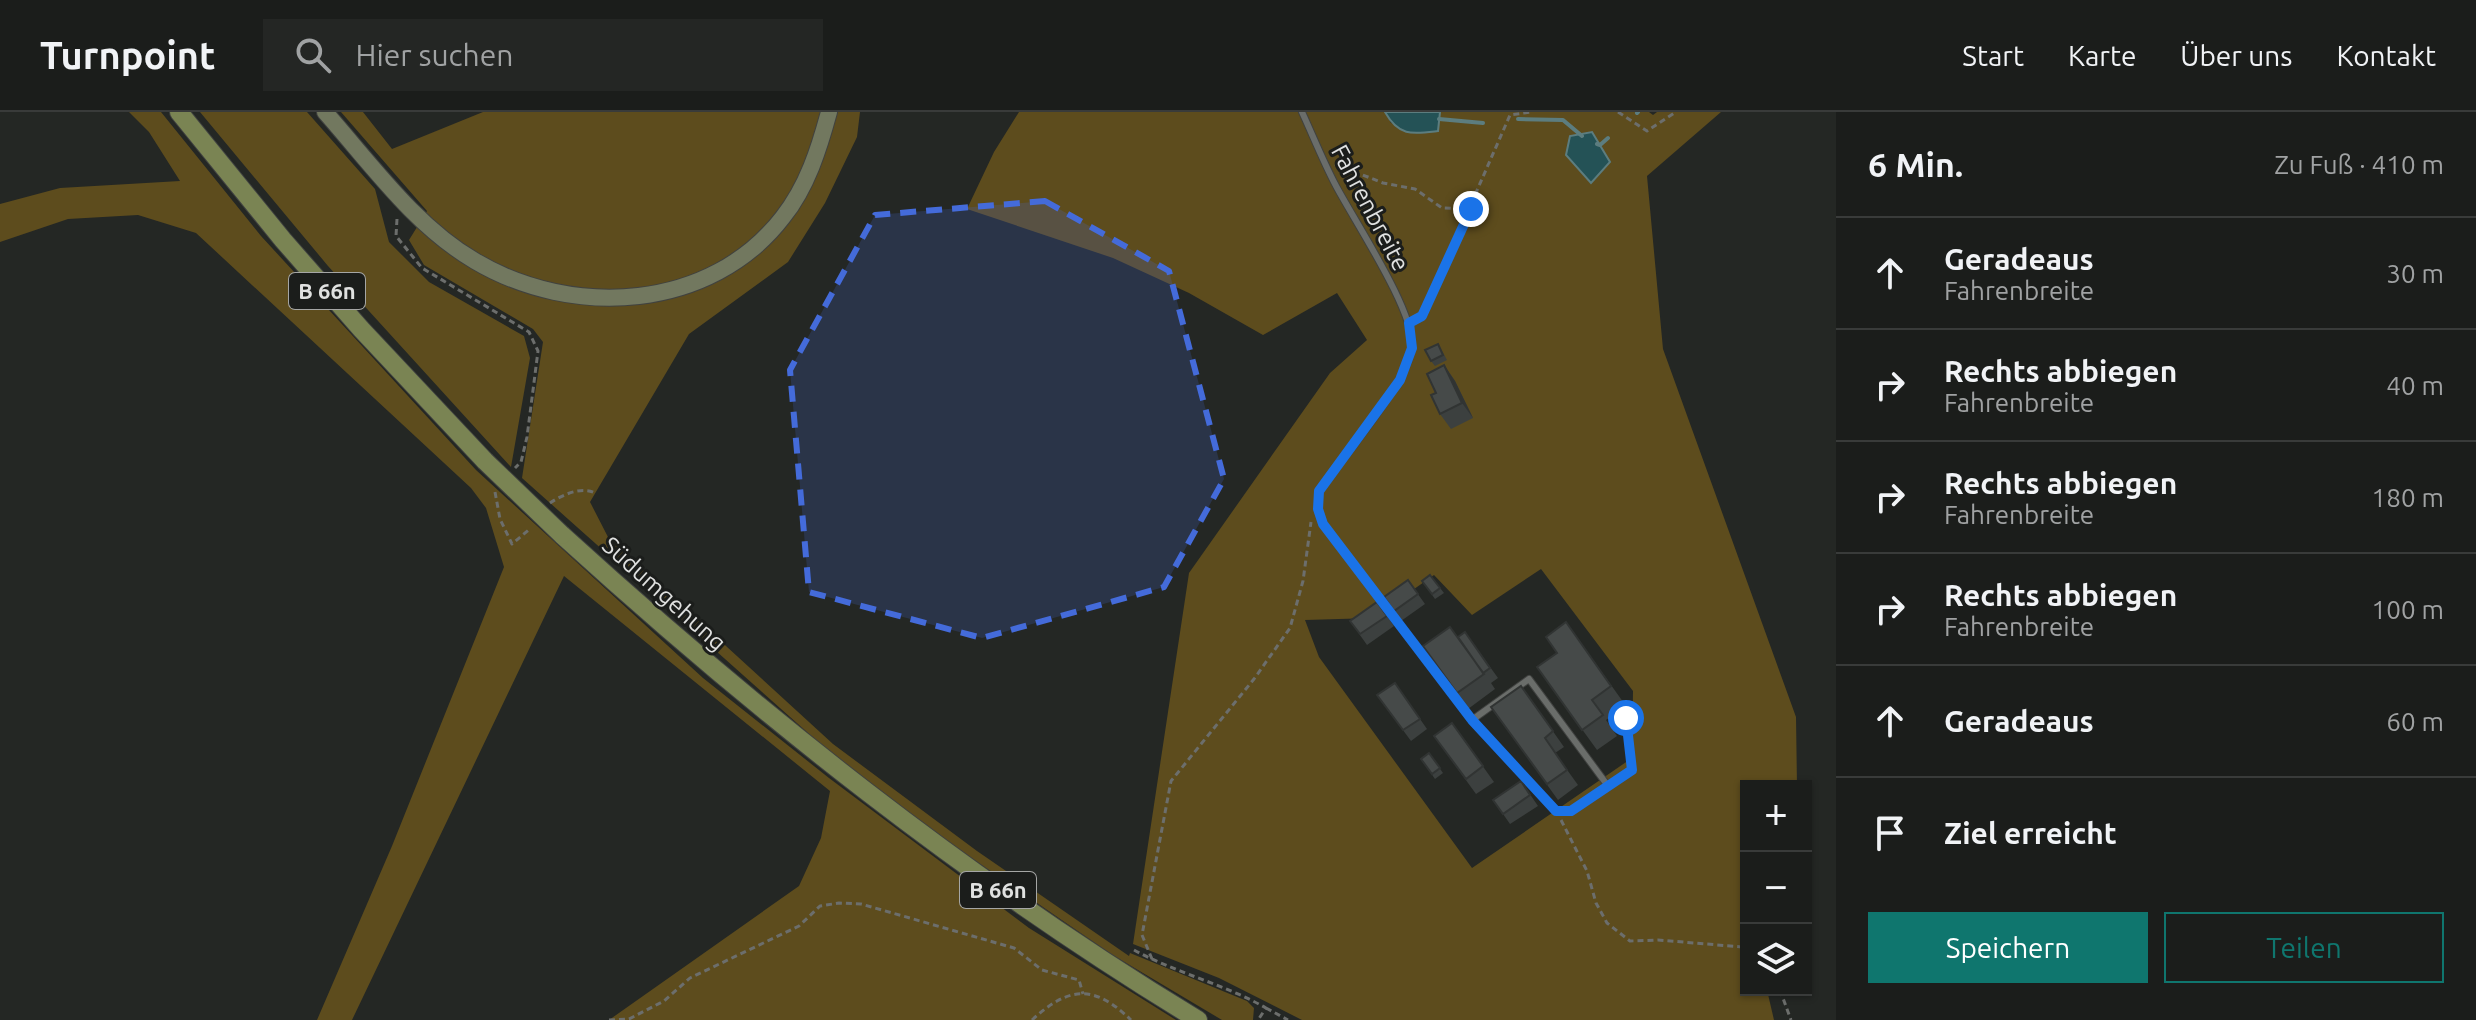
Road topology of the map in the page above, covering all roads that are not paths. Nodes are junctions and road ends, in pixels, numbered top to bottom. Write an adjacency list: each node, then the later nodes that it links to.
1 (179, 112): 8 (main road, Südumgehung / B 66n, bridge)
2 (325, 112): 3 (main road)
3 (829, 112)
4 (1302, 112): 6 (lane, Fahrenbreite)
5 (1626, 718): 7 (lane)
6 (1472, 720): 7 (lane, Fahrenbreite); 7 (lane)
7 (1608, 786)
8 (1197, 1020)

